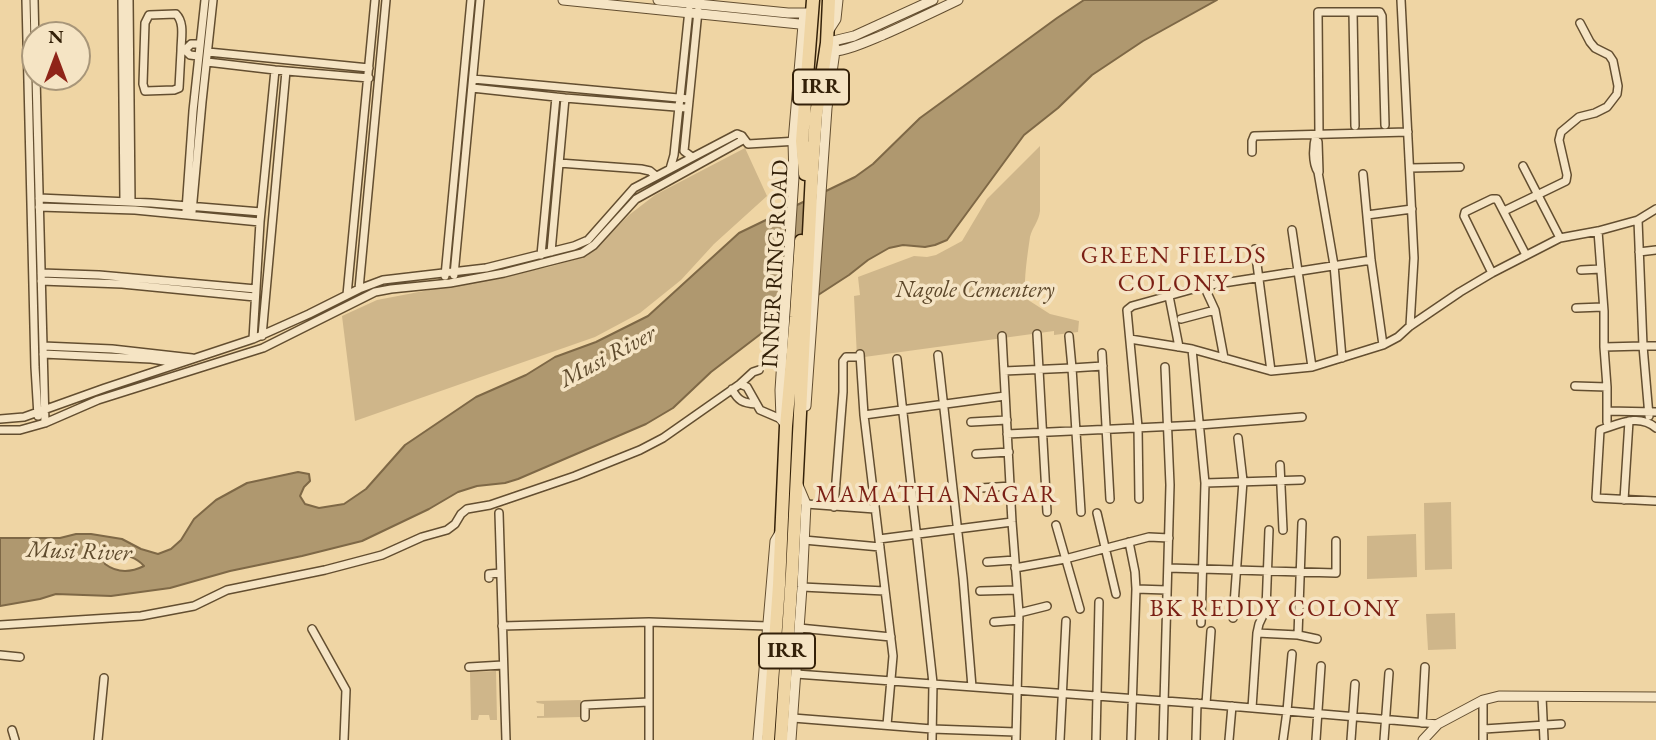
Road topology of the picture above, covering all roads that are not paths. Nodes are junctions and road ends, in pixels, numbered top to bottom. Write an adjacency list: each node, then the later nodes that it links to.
1 (26, 0): 148 (street)
2 (34, 0): 21 (street)
3 (122, 0): 61 (street)
4 (129, 0): 61 (street)
5 (205, 0): 23 (street)
6 (213, 0): 26 (street)
7 (376, 0): 29 (street)
8 (386, 0): 102 (street)
9 (471, 0): 94 (street)
10 (480, 0): 33 (street)
11 (563, 0): 18 (street)
12 (659, 0): 18 (street)
13 (829, 0): 24 (highway, INNER RING ROAD / IRR)
14 (838, 0): 24 (street)
15 (958, 0): 24 (street)
16 (1401, 0): 43 (street)
17 (928, 1): 24 (street)
18 (694, 6): 20 (street); 37 (street); 38 (street)
19 (1353, 12): 41 (street); 42 (street); 44 (street)
20 (808, 15): 46 (highway, INNER RING ROAD / IRR)
21 (34, 21)
22 (1580, 23): 57 (street)
23 (200, 44): 25 (street); 27 (street)
24 (830, 44): 54 (highway, INNER RING ROAD / IRR)
25 (183, 50): 25 (street); 27 (street)
26 (208, 52): 28 (street); 29 (street)
27 (198, 56): 65 (street)
28 (207, 62): 30 (street); 65 (street)
29 (369, 68): 32 (street)
30 (275, 70): 31 (street); 67 (street)
31 (286, 71): 32 (street); 84 (street)
32 (369, 78): 104 (street)
33 (472, 84): 34 (street); 36 (street); 90 (street)
34 (573, 89): 36 (street); 37 (street)
35 (36, 91): 59 (street)
36 (564, 98): 39 (street); 49 (street); 72 (street)
37 (680, 98): 38 (street); 39 (street)
38 (689, 99): 40 (street)
39 (679, 107): 40 (street); 52 (street)
40 (688, 108): 48 (street)
41 (1385, 125)
42 (1355, 126)
43 (1408, 132): 44 (street); 53 (street)
44 (1318, 135): 47 (street); 87 (street)
45 (742, 136): 46 (street); 48 (street); 60 (street)
46 (798, 141): 68 (highway, INNER RING ROAD / IRR)
47 (1252, 152)
48 (692, 158): 52 (street)
49 (559, 163): 56 (street); 73 (street)
50 (1523, 166): 57 (street)
51 (1460, 167): 53 (street)
52 (670, 169): 56 (street)
53 (1410, 169): 63 (street)
54 (817, 171): 109 (highway, INNER RING ROAD / IRR); 172 (street)
55 (1363, 174): 69 (street)
56 (656, 176): 58 (street)
57 (1538, 195): 66 (street); 76 (street)
58 (625, 197): 60 (street); 80 (street)
59 (39, 198): 61 (street); 62 (street)
60 (636, 199): 98 (street)
61 (127, 201): 65 (street)
62 (39, 207): 65 (street); 92 (street)
63 (1412, 209): 69 (street); 111 (street)
64 (1656, 209): 70 (street)
65 (189, 211): 67 (street); 71 (street)
66 (1504, 211): 83 (street); 93 (street)
67 (261, 212): 71 (street)
68 (797, 215): 109 (highway, INNER RING ROAD / IRR); 155 (street)
69 (1367, 215): 85 (street)
70 (1638, 220): 75 (street); 81 (street)
71 (260, 222): 77 (street)
72 (544, 225): 73 (street); 82 (street)
73 (554, 227): 80 (street)
74 (1292, 230): 91 (street)
75 (1598, 231): 76 (street); 88 (street)
76 (1560, 238): 83 (street)
77 (259, 245): 84 (street); 86 (street)
78 (1255, 249): 96 (street)
79 (1656, 250): 81 (street)
80 (551, 252): 82 (street)
81 (1639, 252): 120 (street)
82 (541, 255): 90 (street)
83 (1526, 255): 93 (street)
84 (270, 258): 95 (street)
85 (1371, 260): 87 (street); 118 (street)
86 (258, 261): 95 (street); 103 (street)
87 (1334, 265): 91 (street); 129 (street)
88 (1601, 269): 89 (street); 106 (street)
89 (1581, 270)
90 (454, 271): 94 (street); 98 (street)
91 (1297, 271): 96 (street); 134 (street)
92 (41, 273): 97 (street); 103 (street)
93 (1492, 273): 111 (street)
94 (445, 274): 99 (street); 102 (street)
95 (268, 275): 100 (street)
96 (1259, 276): 101 (street); 139 (street)
97 (41, 282): 103 (street); 124 (street)
98 (453, 283): 99 (street)
99 (444, 284): 159 (street)
100 (267, 285): 103 (street); 113 (street)
101 (1204, 286): 105 (street); 108 (street)
102 (359, 289): 104 (street)
103 (256, 293): 116 (street)
104 (347, 295): 113 (street)
105 (1169, 296): 117 (street); 121 (street)
106 (1604, 307): 107 (street); 122 (street)
107 (1576, 308)
108 (1215, 310): 110 (street); 128 (street)
109 (801, 315): 155 (highway, INNER RING ROAD / IRR); 172 (highway, INNER RING ROAD / IRR)
110 (1181, 318)
111 (1410, 326): 118 (street)
112 (1037, 334): 136 (street)
113 (262, 336): 116 (street)
114 (1002, 336): 138 (street)
115 (1069, 336): 135 (street)
116 (253, 339): 127 (street)
117 (1130, 339): 121 (street); 162 (street)
118 (1383, 345): 129 (street)
119 (1656, 345): 120 (street)
120 (1643, 346): 122 (street); 150 (street)
121 (1179, 347): 123 (street)
122 (1604, 347): 142 (street)
123 (1192, 349): 128 (street); 160 (street)
124 (43, 350): 127 (street); 131 (street); 148 (street)
125 (1102, 353): 132 (street)
126 (938, 355): 146 (street)
127 (194, 358): 131 (street)
128 (1224, 358): 139 (street)
129 (1342, 358): 134 (street)
130 (897, 359): 147 (street)
131 (182, 363): 148 (street)
132 (1103, 366): 135 (street); 164 (street)
133 (1165, 367): 161 (street)
134 (1312, 367): 139 (street)
135 (1072, 368): 136 (street); 166 (street)
136 (1040, 369): 138 (street); 167 (street)
137 (759, 370): 140 (street)
138 (1004, 371): 144 (street)
139 (1271, 371)
140 (740, 384): 143 (street); 145 (street)
141 (1575, 386): 142 (street)
142 (1607, 387): 149 (street)
143 (732, 389): 145 (street); 232 (street)
144 (1005, 396): 146 (street); 154 (street)
145 (756, 404): 155 (street)
146 (944, 404): 147 (street); 195 (street)
147 (903, 410): 151 (street); 199 (street)
148 (41, 411): 153 (street); 159 (street)
149 (1607, 411): 150 (street); 157 (street)
150 (1651, 413)
151 (864, 415): 186 (street); 187 (street)
152 (1302, 418): 160 (street)
153 (0, 419)
154 (1007, 420): 156 (street); 168 (street)
155 (784, 422): 196 (highway, INNER RING ROAD / IRR)
156 (971, 422)
157 (1607, 422)
158 (1629, 422): 163 (street); 183 (street); 183 (street)
159 (42, 424): 165 (street)
160 (1199, 425): 161 (street); 178 (street)
161 (1168, 426): 162 (street); 200 (street)
162 (1138, 427): 164 (street); 182 (street)
163 (1656, 428)
164 (1106, 429): 166 (street); 181 (street)
165 (0, 430)
166 (1075, 431): 167 (street); 189 (street)
167 (1042, 432): 168 (street); 188 (street)
168 (1007, 434): 170 (street)
169 (1238, 438): 176 (street)
170 (1009, 453): 171 (street); 179 (street)
171 (976, 454)
172 (797, 463): 175 (highway, INNER RING ROAD / IRR)
173 (1280, 465): 177 (street)
174 (1301, 480): 177 (street)
175 (797, 481): 185 (street); 283 (highway, IRR)
176 (1242, 481): 177 (street); 178 (street); 211 (street)
177 (1281, 481): 198 (street)
178 (1205, 482): 210 (street)
179 (1011, 486): 180 (street); 192 (street)
180 (981, 488)
181 (1110, 499)
182 (1139, 499)
183 (1624, 500): 184 (street)
184 (1656, 501)
185 (806, 504): 186 (street); 201 (street)
186 (834, 507): 187 (street)
187 (875, 509): 204 (street)
188 (1047, 512)
189 (1081, 512)
190 (499, 513): 214 (street)
191 (1097, 513): 205 (street)
192 (1012, 522): 195 (street); 208 (street)
193 (1303, 523): 213 (street)
194 (1056, 525): 206 (street)
195 (957, 528): 199 (street); 255 (street)
196 (781, 530): 234 (street); 283 (highway, IRR)
197 (1269, 530): 212 (street)
198 (1283, 530)
199 (917, 534): 204 (street); 253 (street)
200 (1170, 538): 203 (street); 209 (street)
201 (804, 540): 204 (street); 216 (street)
202 (1336, 541): 213 (street)
203 (1129, 542): 205 (street); 217 (street)
204 (879, 543): 220 (street)
205 (1104, 548): 206 (street); 222 (street)
206 (1065, 559): 208 (street); 225 (street)
207 (987, 562): 208 (street)
208 (1015, 564): 218 (street)
209 (1168, 568): 210 (street); 219 (street)
210 (1203, 568): 211 (street); 231 (street)
211 (1236, 569): 212 (street); 227 (street)
212 (1268, 571): 213 (street); 238 (street)
213 (1301, 572): 239 (street)
214 (500, 573): 215 (street); 233 (street)
215 (489, 578)
216 (802, 587): 220 (street); 235 (street)
217 (1136, 589): 219 (street); 261 (street)
218 (1017, 590): 221 (street); 226 (street)
219 (1167, 590): 263 (street)
220 (885, 591): 240 (street)
221 (980, 591)
222 (1116, 594)
223 (1099, 602): 258 (street)
224 (1047, 606): 226 (street)
225 (1080, 609)
226 (1019, 617): 230 (street); 256 (street)
227 (1233, 618)
228 (1066, 621): 257 (street)
229 (649, 622): 233 (street); 234 (street); 264 (street)
230 (994, 622)
231 (1201, 623)
232 (0, 625)
233 (502, 626): 245 (street)
234 (768, 626): 290 (street)
235 (799, 628): 240 (street); 250 (street)
236 (312, 629): 287 (street)
237 (1211, 631): 266 (street)
238 (1257, 633): 239 (street); 268 (street)
239 (1297, 635): 241 (street)
240 (891, 637): 252 (street)
241 (1317, 639)
242 (0, 654): 244 (street)
243 (1292, 654): 269 (street)
244 (20, 657)
245 (503, 665): 247 (street); 288 (street)
246 (1321, 666): 270 (street)
247 (469, 667)
248 (1425, 667): 275 (street)
249 (1389, 673): 274 (street)
250 (796, 674): 252 (street); 273 (street)
251 (104, 678): 286 (street)
252 (891, 680): 253 (street); 278 (street)
253 (933, 683): 255 (street); 280 (street)
254 (1355, 684): 272 (street)
255 (972, 687): 256 (street)
256 (1018, 691): 257 (street); 284 (street)
257 (1063, 694): 258 (street); 293 (street)
258 (1098, 697): 261 (street); 294 (street)
259 (1542, 697): 260 (street); 262 (street); 279 (street)
260 (1656, 697)
261 (1132, 699): 263 (street); 295 (street)
262 (1483, 700): 276 (street); 281 (street)
263 (1164, 701): 265 (street); 296 (street)
264 (649, 702): 271 (street); 289 (street)
265 (1197, 703): 266 (street); 297 (street)
266 (1206, 704): 267 (street)
267 (1232, 706): 268 (street); 298 (street)
268 (1252, 708): 269 (street)
269 (1287, 711): 270 (street); 299 (street)
270 (1318, 714): 272 (street); 300 (street)
271 (585, 717)
272 (1353, 717): 274 (street); 301 (street)
273 (793, 718): 278 (street); 291 (street)
274 (1385, 720): 275 (street); 302 (street)
275 (1422, 723): 276 (street)
276 (1438, 723): 303 (street)
277 (1561, 724): 279 (street)
278 (887, 725): 280 (street)
279 (1543, 725): 281 (street); 305 (street)
280 (932, 729): 284 (street); 292 (street)
281 (1484, 729): 304 (street)
282 (12, 730): 285 (street)
283 (775, 734)
284 (1016, 736)
285 (15, 740)
286 (98, 740)
287 (344, 740)
288 (506, 740)
289 (649, 740)
290 (758, 740)
291 (791, 740)
292 (932, 740)
293 (1060, 740)
294 (1096, 740)
295 (1130, 740)
296 (1163, 740)
297 (1196, 740)
298 (1229, 740)
299 (1283, 740)
300 (1317, 740)
301 (1351, 740)
302 (1384, 740)
303 (1423, 740)
304 (1483, 740)
305 (1545, 740)

